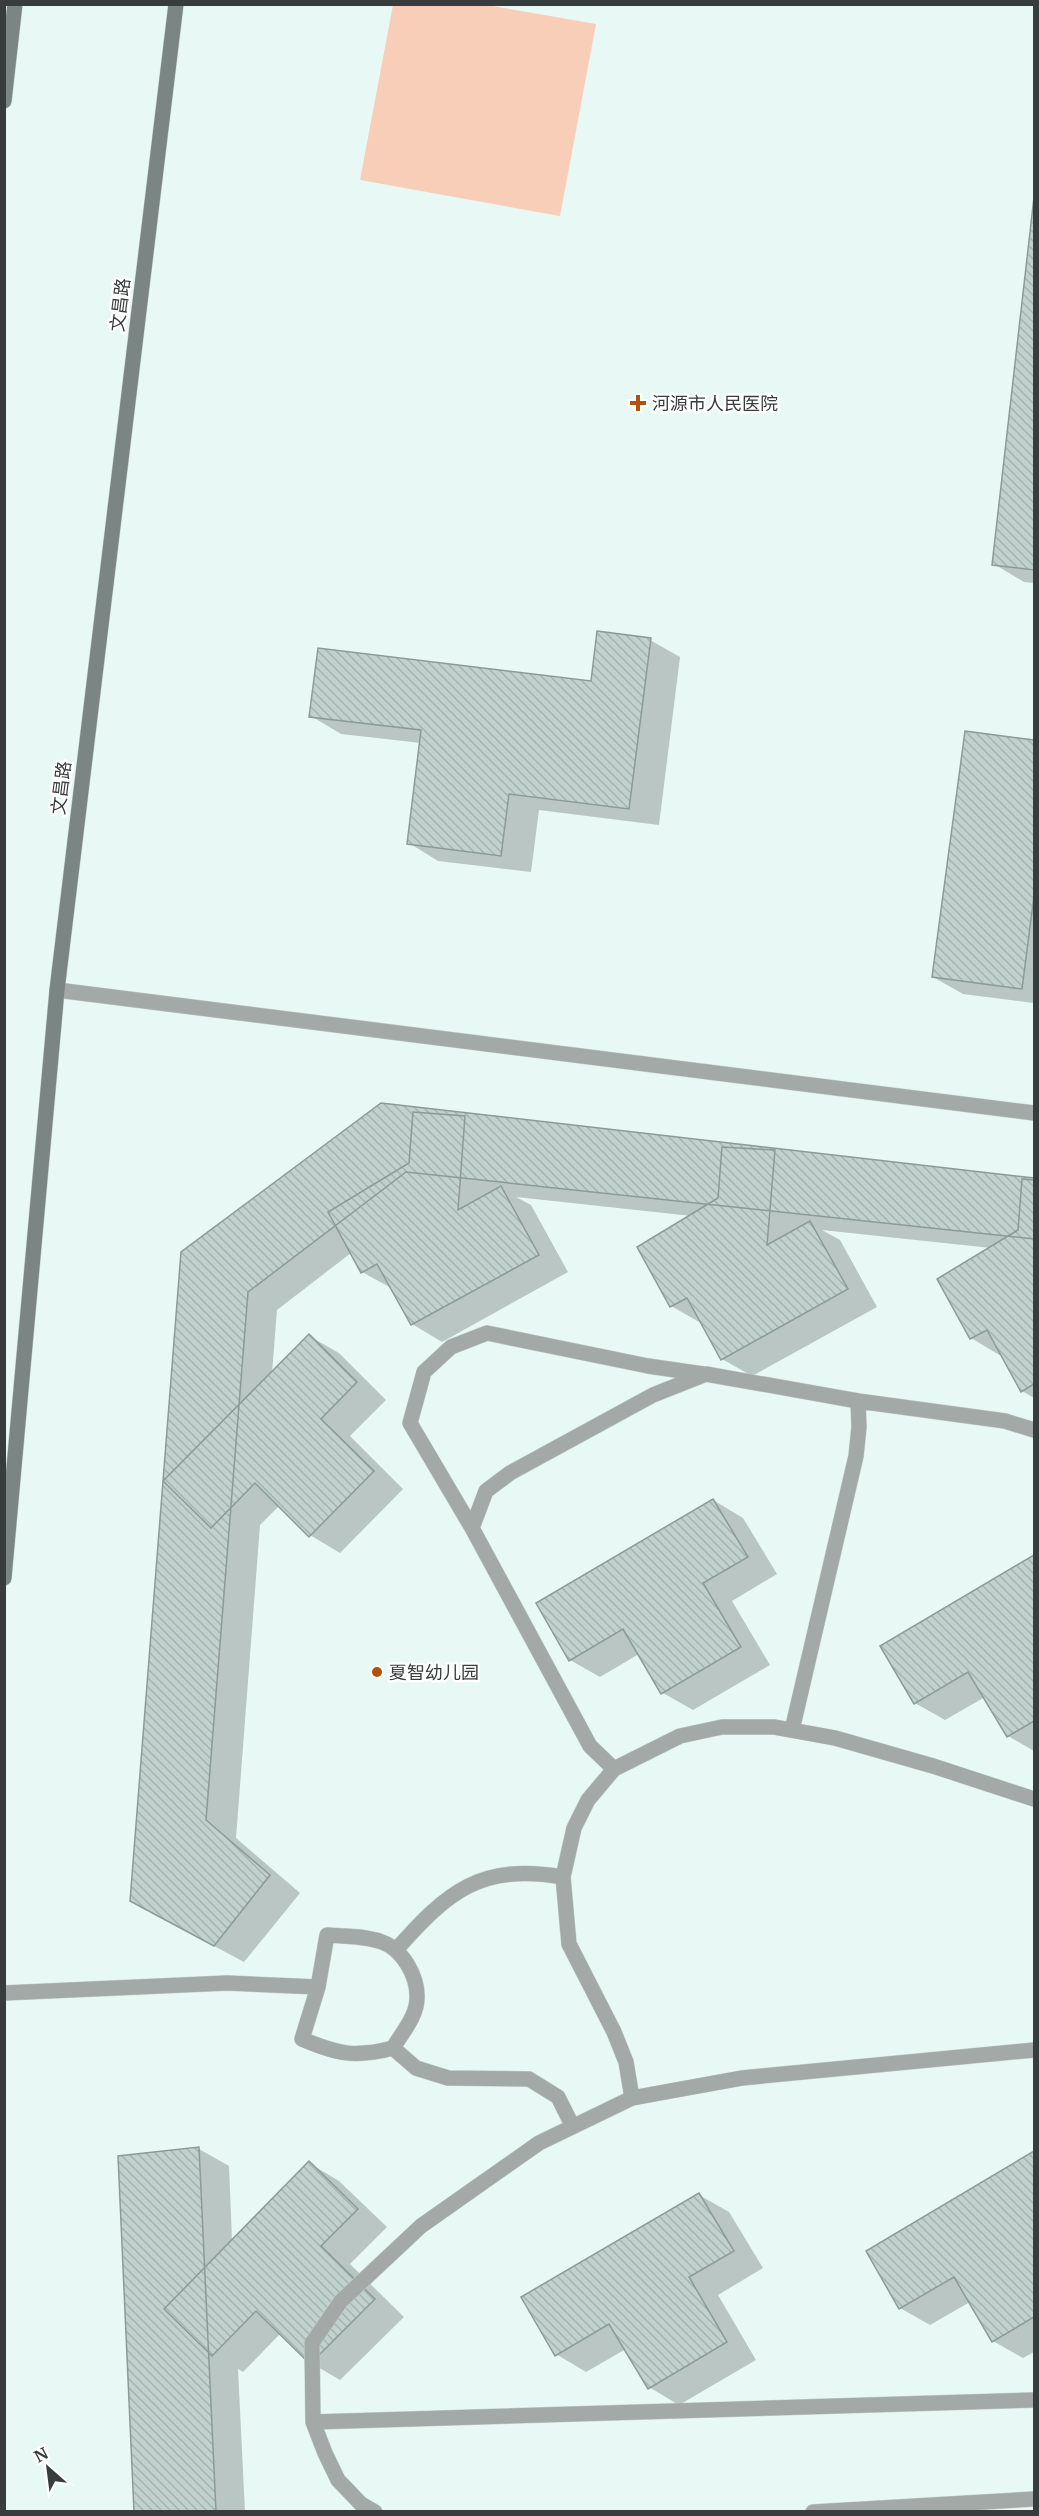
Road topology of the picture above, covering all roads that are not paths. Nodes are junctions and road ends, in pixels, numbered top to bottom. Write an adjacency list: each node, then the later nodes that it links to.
1 (15, 4): 3 (street)
2 (176, 4): 4 (street, 文昌路)
3 (4, 101)
4 (57, 990): 5 (street); 10 (street, 文昌路)
5 (1035, 1113)
6 (706, 1374): 7 (street); 9 (street); 9 (street)
7 (858, 1401): 8 (street); 11 (street)
8 (1035, 1430)
9 (472, 1528): 12 (street)
10 (4, 1578)
11 (792, 1730): 12 (street); 13 (street)
12 (614, 1769): 14 (street)
13 (1035, 1799)
14 (563, 1877): 15 (street); 20 (street)
15 (396, 1950): 16 (street); 18 (street)
16 (318, 1988): 17 (street); 18 (street)
17 (4, 1994)
18 (393, 2048): 21 (street)
19 (1035, 2050): 20 (street)
20 (633, 2098): 21 (street)
21 (572, 2126): 23 (street)
22 (1035, 2400): 23 (street)
23 (314, 2422): 25 (street)
24 (1035, 2499): 26 (street)
25 (375, 2511)
26 (813, 2511)

